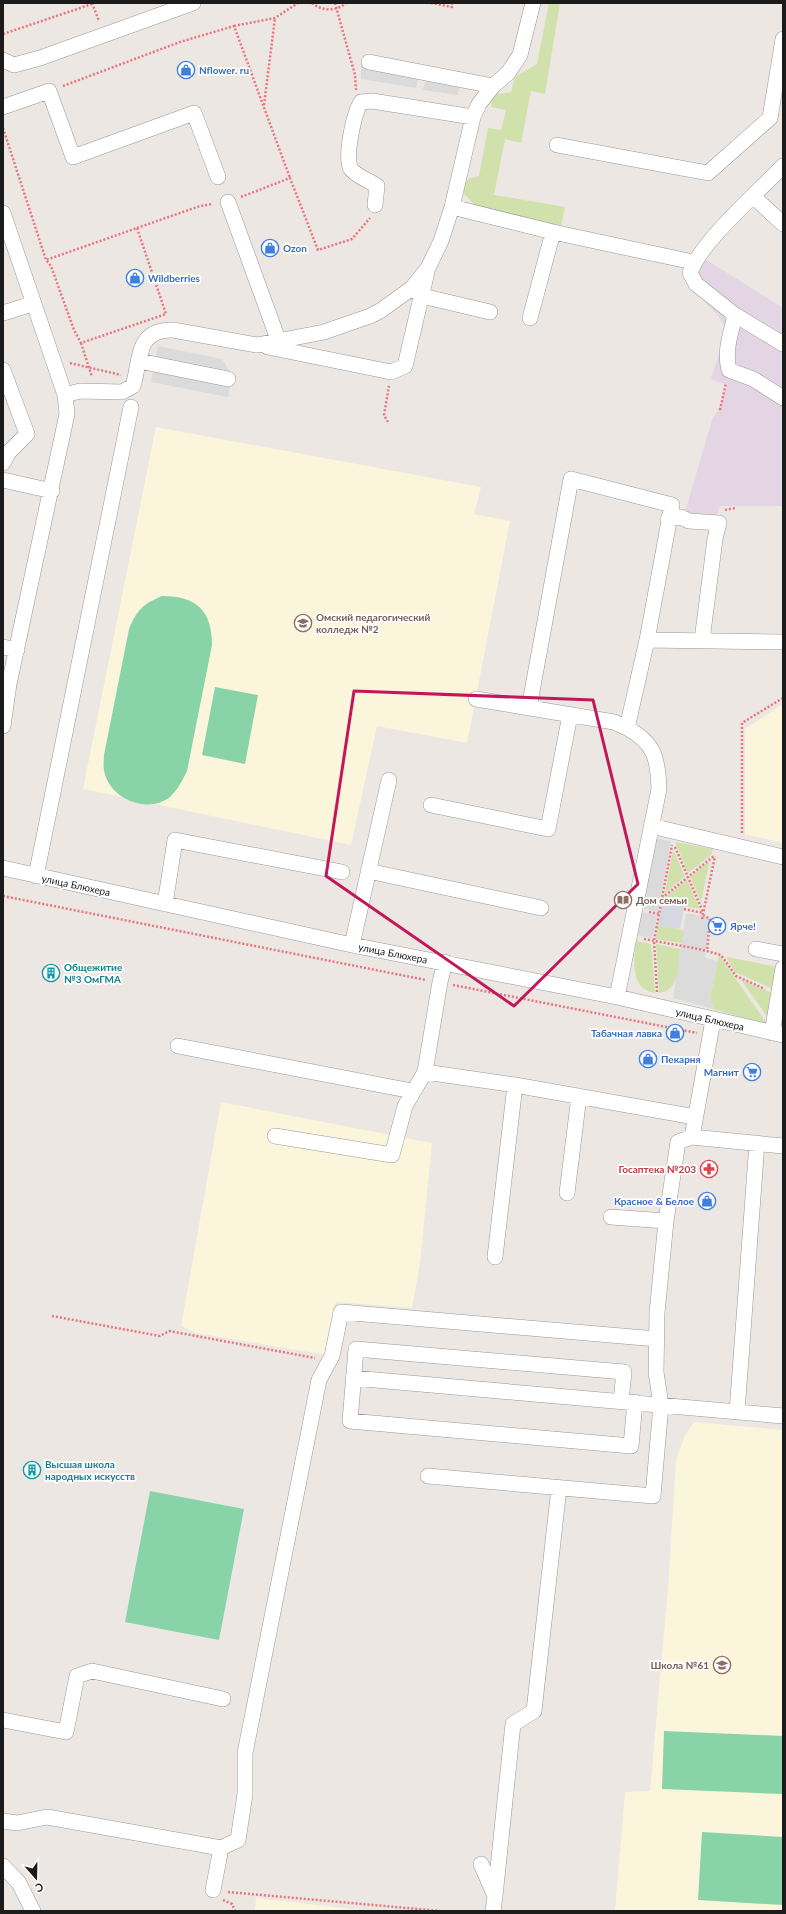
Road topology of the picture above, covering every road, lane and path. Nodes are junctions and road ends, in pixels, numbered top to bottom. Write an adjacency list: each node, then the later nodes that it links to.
1 (193, 3): 14 (street)
2 (298, 3): 11 (path)
3 (312, 3): 10 (path)
4 (335, 3): 10 (path)
5 (346, 3): 10 (path)
6 (432, 3): 7 (path)
7 (452, 3)
8 (533, 3): 18 (street)
9 (92, 4): 13 (path); 14 (path)
10 (337, 9): 19 (path)
11 (275, 18): 12 (path); 21 (path)
12 (234, 26): 20 (path); 21 (path)
13 (3, 33)
14 (104, 35): 16 (street)
15 (783, 39): 25 (street)
16 (3, 60)
17 (369, 62): 18 (street)
18 (493, 86): 23 (street)
19 (357, 87)
20 (49, 91): 22 (street); 27 (street)
21 (264, 106): 28 (path)
22 (3, 107)
23 (473, 117): 31 (street); 32 (street)
24 (3, 128): 37 (path)
25 (557, 144)
26 (783, 166): 29 (street)
27 (218, 178)
28 (290, 178): 30 (path); 31 (path)
29 (754, 196): 34 (street); 38 (street)
30 (228, 202): 35 (path); 45 (street)
31 (375, 205)
32 (452, 207): 36 (street); 39 (street)
33 (3, 212): 40 (street)
34 (783, 224)
35 (137, 228): 37 (path); 46 (path)
36 (553, 232): 38 (street); 44 (street)
37 (46, 260): 46 (path)
38 (694, 262): 43 (street)
39 (417, 292): 41 (street); 45 (street); 54 (street)
40 (32, 304): 42 (street); 49 (street)
41 (490, 312)
42 (3, 313)
43 (735, 315): 48 (street); 53 (street)
44 (530, 318)
45 (279, 342): 47 (street)
46 (81, 343): 51 (path)
47 (257, 344): 50 (street); 54 (street)
48 (783, 344)
49 (52, 360): 51 (path); 58 (street)
50 (139, 361): 55 (street); 56 (street)
51 (90, 368): 55 (path); 57 (path)
52 (3, 370): 63 (street)
53 (729, 370): 59 (street); 61 (path)
54 (391, 372): 62 (path)
55 (135, 379): 57 (street)
56 (228, 379)
57 (96, 391): 58 (street)
58 (65, 395): 65 (street)
59 (783, 398)
60 (131, 406): 88 (street)
61 (720, 410)
62 (388, 422)
63 (3, 463)
64 (3, 480): 65 (street)
65 (52, 491): 70 (street)
66 (668, 519): 67 (street); 68 (street); 74 (street)
67 (647, 640): 68 (street); 77 (street)
68 (702, 640): 69 (street)
69 (783, 642)
70 (10, 648): 71 (street)
71 (6, 684): 76 (street)
72 (783, 698): 81 (path)
73 (476, 699): 74 (street)
74 (529, 708): 75 (street)
75 (570, 715): 77 (street); 79 (street)
76 (3, 726)
77 (627, 728): 80 (street)
78 (389, 780): 86 (street)
79 (431, 805)
80 (651, 826): 81 (street); 97 (street)
81 (742, 848): 84 (street)
82 (716, 851): 83 (path)
83 (716, 855): 89 (path); 95 (path)
84 (783, 857)
85 (3, 868): 88 (street, улица Блюхера)
86 (368, 871): 93 (street); 99 (street)
87 (342, 872): 92 (street)
88 (36, 876): 92 (street, улица Блюхера)
89 (688, 877): 91 (path); 91 (path); 95 (path)
90 (3, 896): 105 (path)
91 (662, 898): 98 (path)
92 (164, 904): 99 (street, улица Блюхера)
93 (541, 908)
94 (684, 909): 95 (path)
95 (703, 914): 96 (path); 101 (path)
96 (702, 919)
97 (629, 936): 98 (path); 108 (street)
98 (654, 941): 101 (path); 107 (path)
99 (352, 945): 103 (street, улица Блюхера)
100 (756, 949): 102 (street)
101 (707, 951): 106 (path)
102 (783, 954)
103 (445, 962): 105 (street); 108 (street, улица Блюхера)
104 (783, 968): 106 (street)
105 (440, 982): 111 (path); 113 (street)
106 (778, 994): 110 (street)
107 (657, 995)
108 (617, 998): 109 (street, улица Блюхера)
109 (713, 1020): 110 (street, улица Блюхера); 111 (street)
110 (778, 1034)
111 (710, 1036): 117 (street)
112 (178, 1046): 115 (street)
113 (425, 1072): 114 (street); 115 (street)
114 (515, 1085): 116 (street); 125 (street)
115 (412, 1092): 118 (street)
116 (579, 1096): 117 (street); 122 (street)
117 (695, 1117): 119 (street)
118 (275, 1136)
119 (692, 1137): 120 (street); 124 (street)
120 (757, 1143): 121 (street); 132 (street)
121 (783, 1146)
122 (567, 1193)
123 (611, 1217): 124 (street)
124 (666, 1221): 127 (street)
125 (496, 1257)
126 (52, 1316): 128 (path)
127 (657, 1339): 128 (street); 131 (street)
128 (330, 1361): 139 (street)
129 (353, 1378): 130 (street); 130 (street); 130 (street)
130 (628, 1402): 131 (street)
131 (661, 1405): 132 (street); 135 (street)
132 (737, 1412): 133 (street)
133 (783, 1416)
134 (428, 1476): 135 (street)
135 (559, 1488): 143 (street)
136 (223, 1699): 137 (street)
137 (3, 1720)
138 (3, 1821): 139 (street)
139 (221, 1848): 142 (street)
140 (480, 1864): 143 (street)
141 (3, 1866): 144 (street)
142 (213, 1890): 145 (path)
143 (496, 1896): 146 (street)
144 (32, 1911)
145 (440, 1911)
146 (493, 1911)

